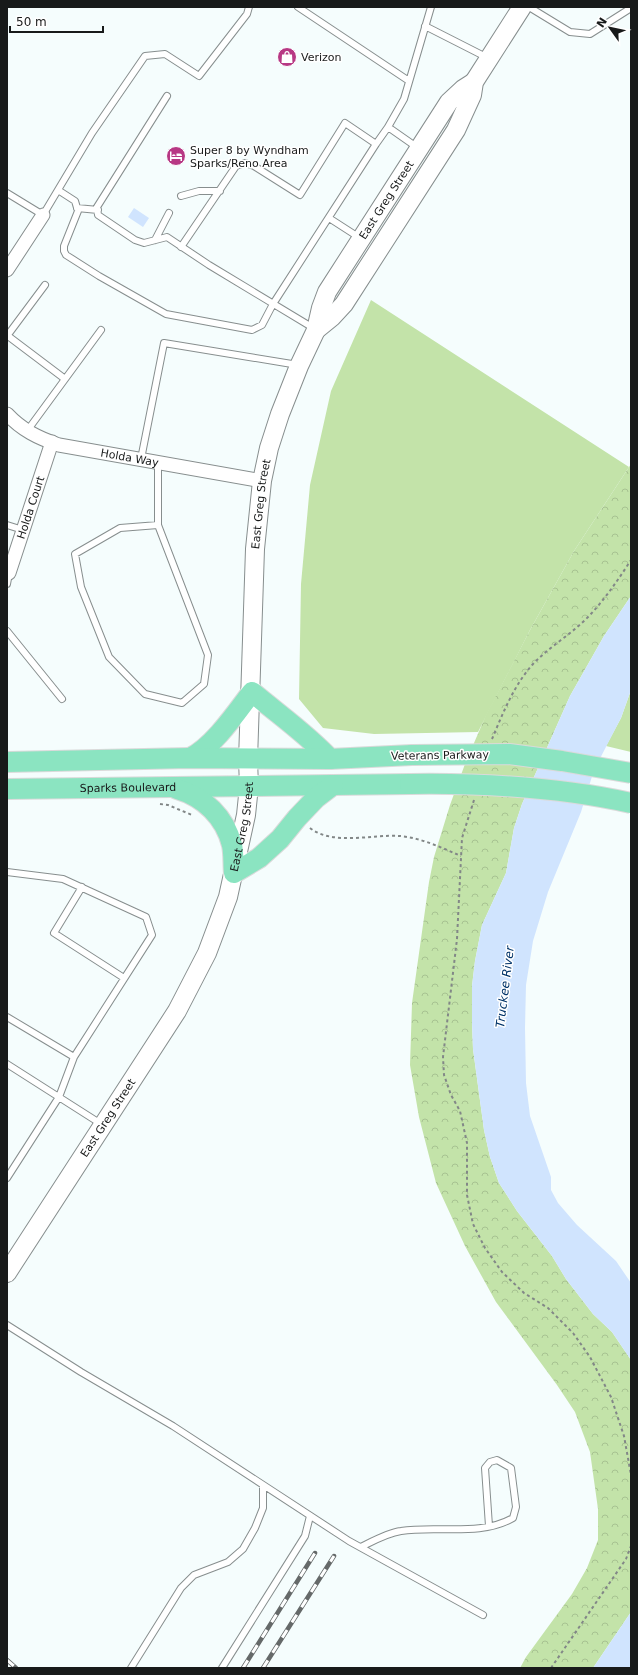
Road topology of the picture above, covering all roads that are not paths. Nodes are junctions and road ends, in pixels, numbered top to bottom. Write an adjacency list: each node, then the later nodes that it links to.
1 (249, 7): 15 (lane)
2 (298, 7): 9 (lane)
3 (430, 7): 7 (lane)
4 (522, 7): 8 (main road, East Greg Street)
5 (529, 7): 6 (lane)
6 (631, 8)
7 (425, 26): 8 (lane); 9 (lane)
8 (489, 59): 10 (main road, East Greg Street)
9 (409, 81): 12 (lane)
10 (474, 82): 14 (main road, East Greg Street); 31 (main road, East Greg Street)
11 (167, 96): 20 (lane)
12 (388, 127): 13 (lane); 14 (lane)
13 (376, 144): 16 (lane); 23 (lane)
14 (419, 149): 24 (main road, East Greg Street)
15 (58, 190): 19 (lane); 22 (lane)
16 (220, 191): 18 (lane); 26 (lane)
17 (7, 193): 22 (lane)
18 (181, 196)
19 (77, 208): 20 (lane); 29 (lane)
20 (98, 210): 25 (lane)
21 (168, 214): 25 (lane)
22 (43, 215): 27 (street)
23 (328, 218): 24 (lane); 29 (lane)
24 (361, 239): 31 (main road, East Greg Street)
25 (156, 240): 26 (lane)
26 (181, 247): 29 (lane)
27 (7, 270)
28 (45, 285): 32 (lane)
29 (273, 304): 31 (lane)
30 (101, 330): 34 (lane)
31 (316, 330): 33 (main road, East Greg Street)
32 (8, 336): 34 (lane)
33 (299, 366): 38 (lane); 40 (main road, East Greg Street)
34 (65, 379): 36 (lane)
35 (7, 414): 36 (street, Holda Way)
36 (26, 431): 37 (street, Holda Way)
37 (52, 442): 38 (street, Holda Way); 43 (street, Holda Court)
38 (141, 459): 39 (street, Holda Way)
39 (158, 462): 40 (street, Holda Way); 42 (lane)
40 (262, 481): 46 (main road, East Greg Street)
41 (7, 525): 43 (lane)
42 (158, 526): 42 (lane)
43 (23, 530): 44 (street, Holda Court)
44 (8, 578)
45 (7, 631): 47 (lane)
46 (252, 692): 48 (main road); 49 (main road); 50 (main road, East Greg Street)
47 (62, 699)
48 (190, 758): 50 (main road); 51 (main road)
49 (330, 759): 50 (main road, Veterans Parkway); 52 (main road, Veterans Parkway, bridge)
50 (248, 760): 54 (main road, East Greg Street)
51 (7, 762)
52 (631, 773)
53 (333, 785): 54 (main road); 57 (main road, bridge); 59 (main road)
54 (249, 786): 55 (main road, Sparks Boulevard); 59 (main road, East Greg Street)
55 (172, 787): 56 (main road, Sparks Boulevard); 59 (main road)
56 (7, 789)
57 (631, 803)
58 (7, 872): 60 (lane)
59 (234, 873): 68 (main road, East Greg Street)
60 (82, 887): 61 (lane); 61 (lane)
61 (124, 978): 63 (lane)
62 (7, 1017): 63 (lane)
63 (74, 1057): 65 (lane)
64 (7, 1064): 65 (lane)
65 (58, 1097): 66 (lane); 67 (lane)
66 (98, 1122)
67 (7, 1178)
68 (7, 1273)
69 (7, 1325): 70 (lane)
70 (263, 1486): 71 (lane); 75 (lane)
71 (310, 1516): 73 (lane); 76 (lane)
72 (489, 1526): 72 (lane); 73 (lane)
73 (361, 1547): 74 (lane)
74 (483, 1615)
75 (131, 1668)
76 (222, 1668)

